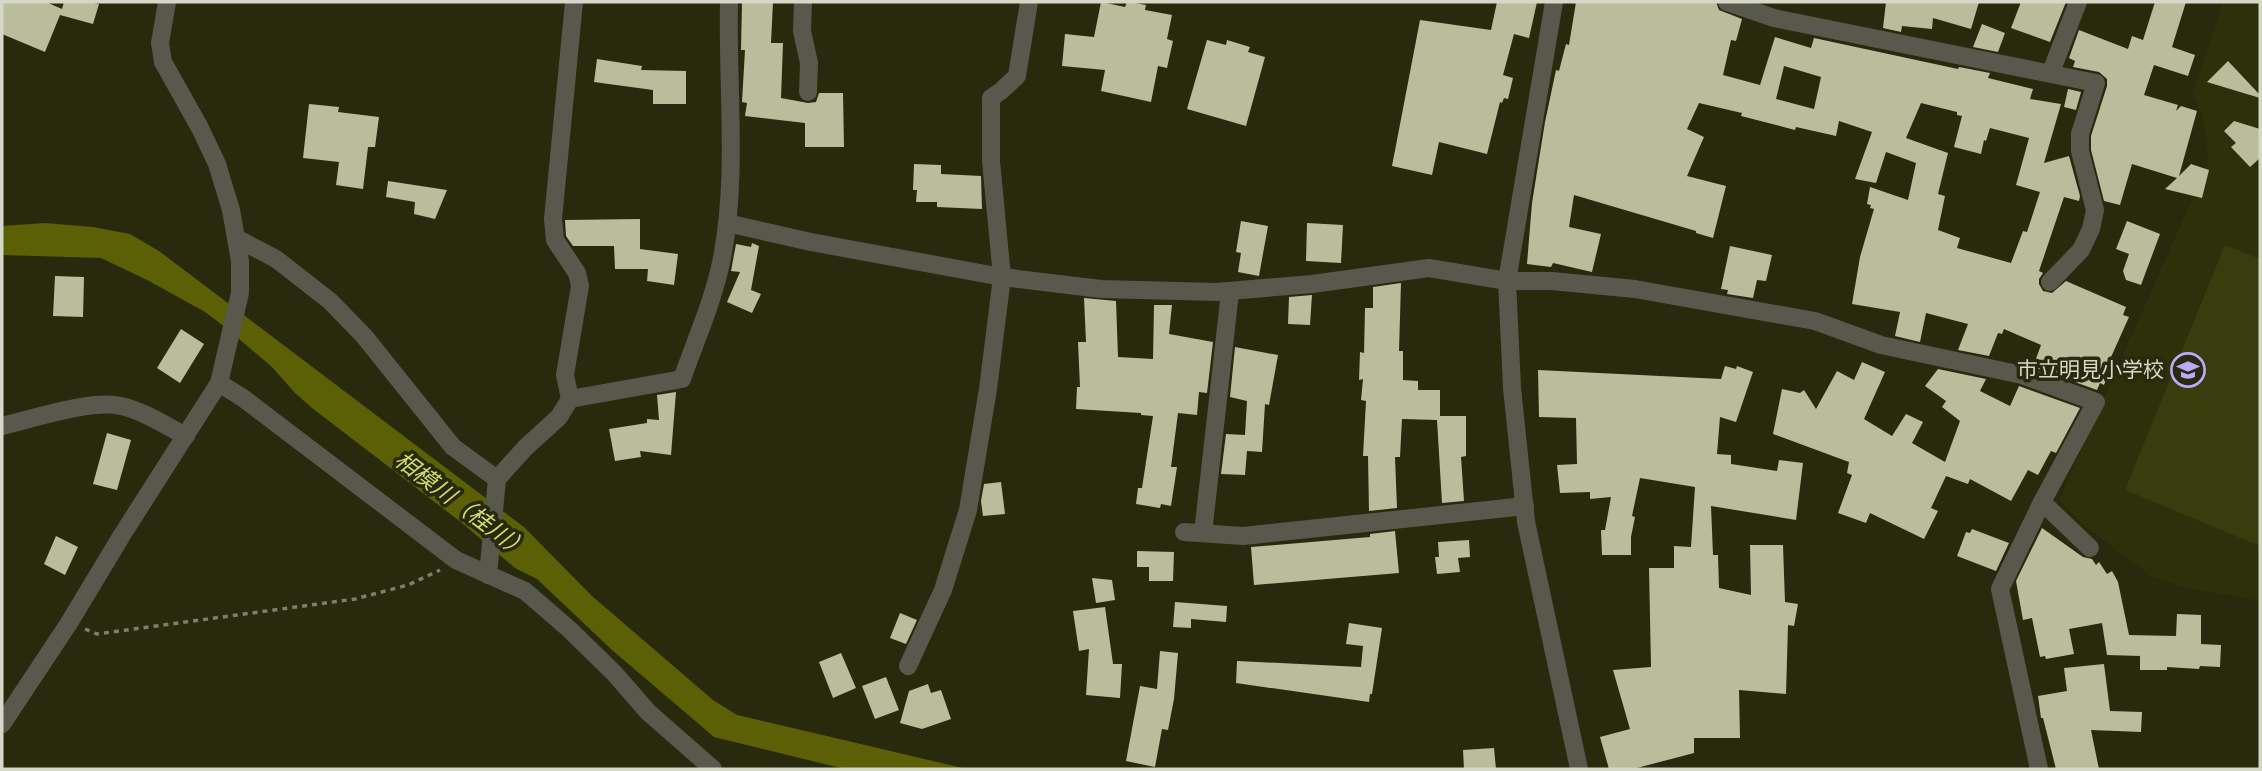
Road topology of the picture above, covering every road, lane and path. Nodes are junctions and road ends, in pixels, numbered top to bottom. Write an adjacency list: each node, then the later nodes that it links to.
1 (167, 2): 13 (street)
2 (574, 2): 19 (street)
3 (729, 2): 12 (street)
4 (803, 2): 11 (street)
5 (1029, 2): 14 (street)
6 (1554, 2): 15 (street)
7 (1727, 2): 9 (street)
8 (2078, 2): 10 (street)
9 (1773, 9): 10 (street)
10 (2051, 72): 16 (street)
11 (808, 92)
12 (727, 223): 14 (street); 19 (street)
13 (236, 238): 18 (street); 22 (street)
14 (1002, 276): 17 (street); 31 (street)
15 (1507, 281): 17 (street); 23 (street); 24 (street)
16 (2050, 282)
17 (1230, 292): 26 (street)
18 (219, 383): 21 (street); 28 (street)
19 (570, 399): 22 (street)
20 (2, 426): 21 (street)
21 (186, 436): 30 (street)
22 (496, 486): 29 (street)
23 (2042, 502): 27 (street); 35 (street)
24 (1525, 506): 26 (street); 34 (street)
25 (1184, 532): 26 (street)
26 (1203, 533)
27 (2090, 548)
28 (456, 560): 29 (street); 30 (path)
29 (489, 567): 33 (street)
30 (69, 623): 32 (street)
31 (908, 666)
32 (2, 724)
33 (713, 769)
34 (1578, 769)
35 (2039, 769)

